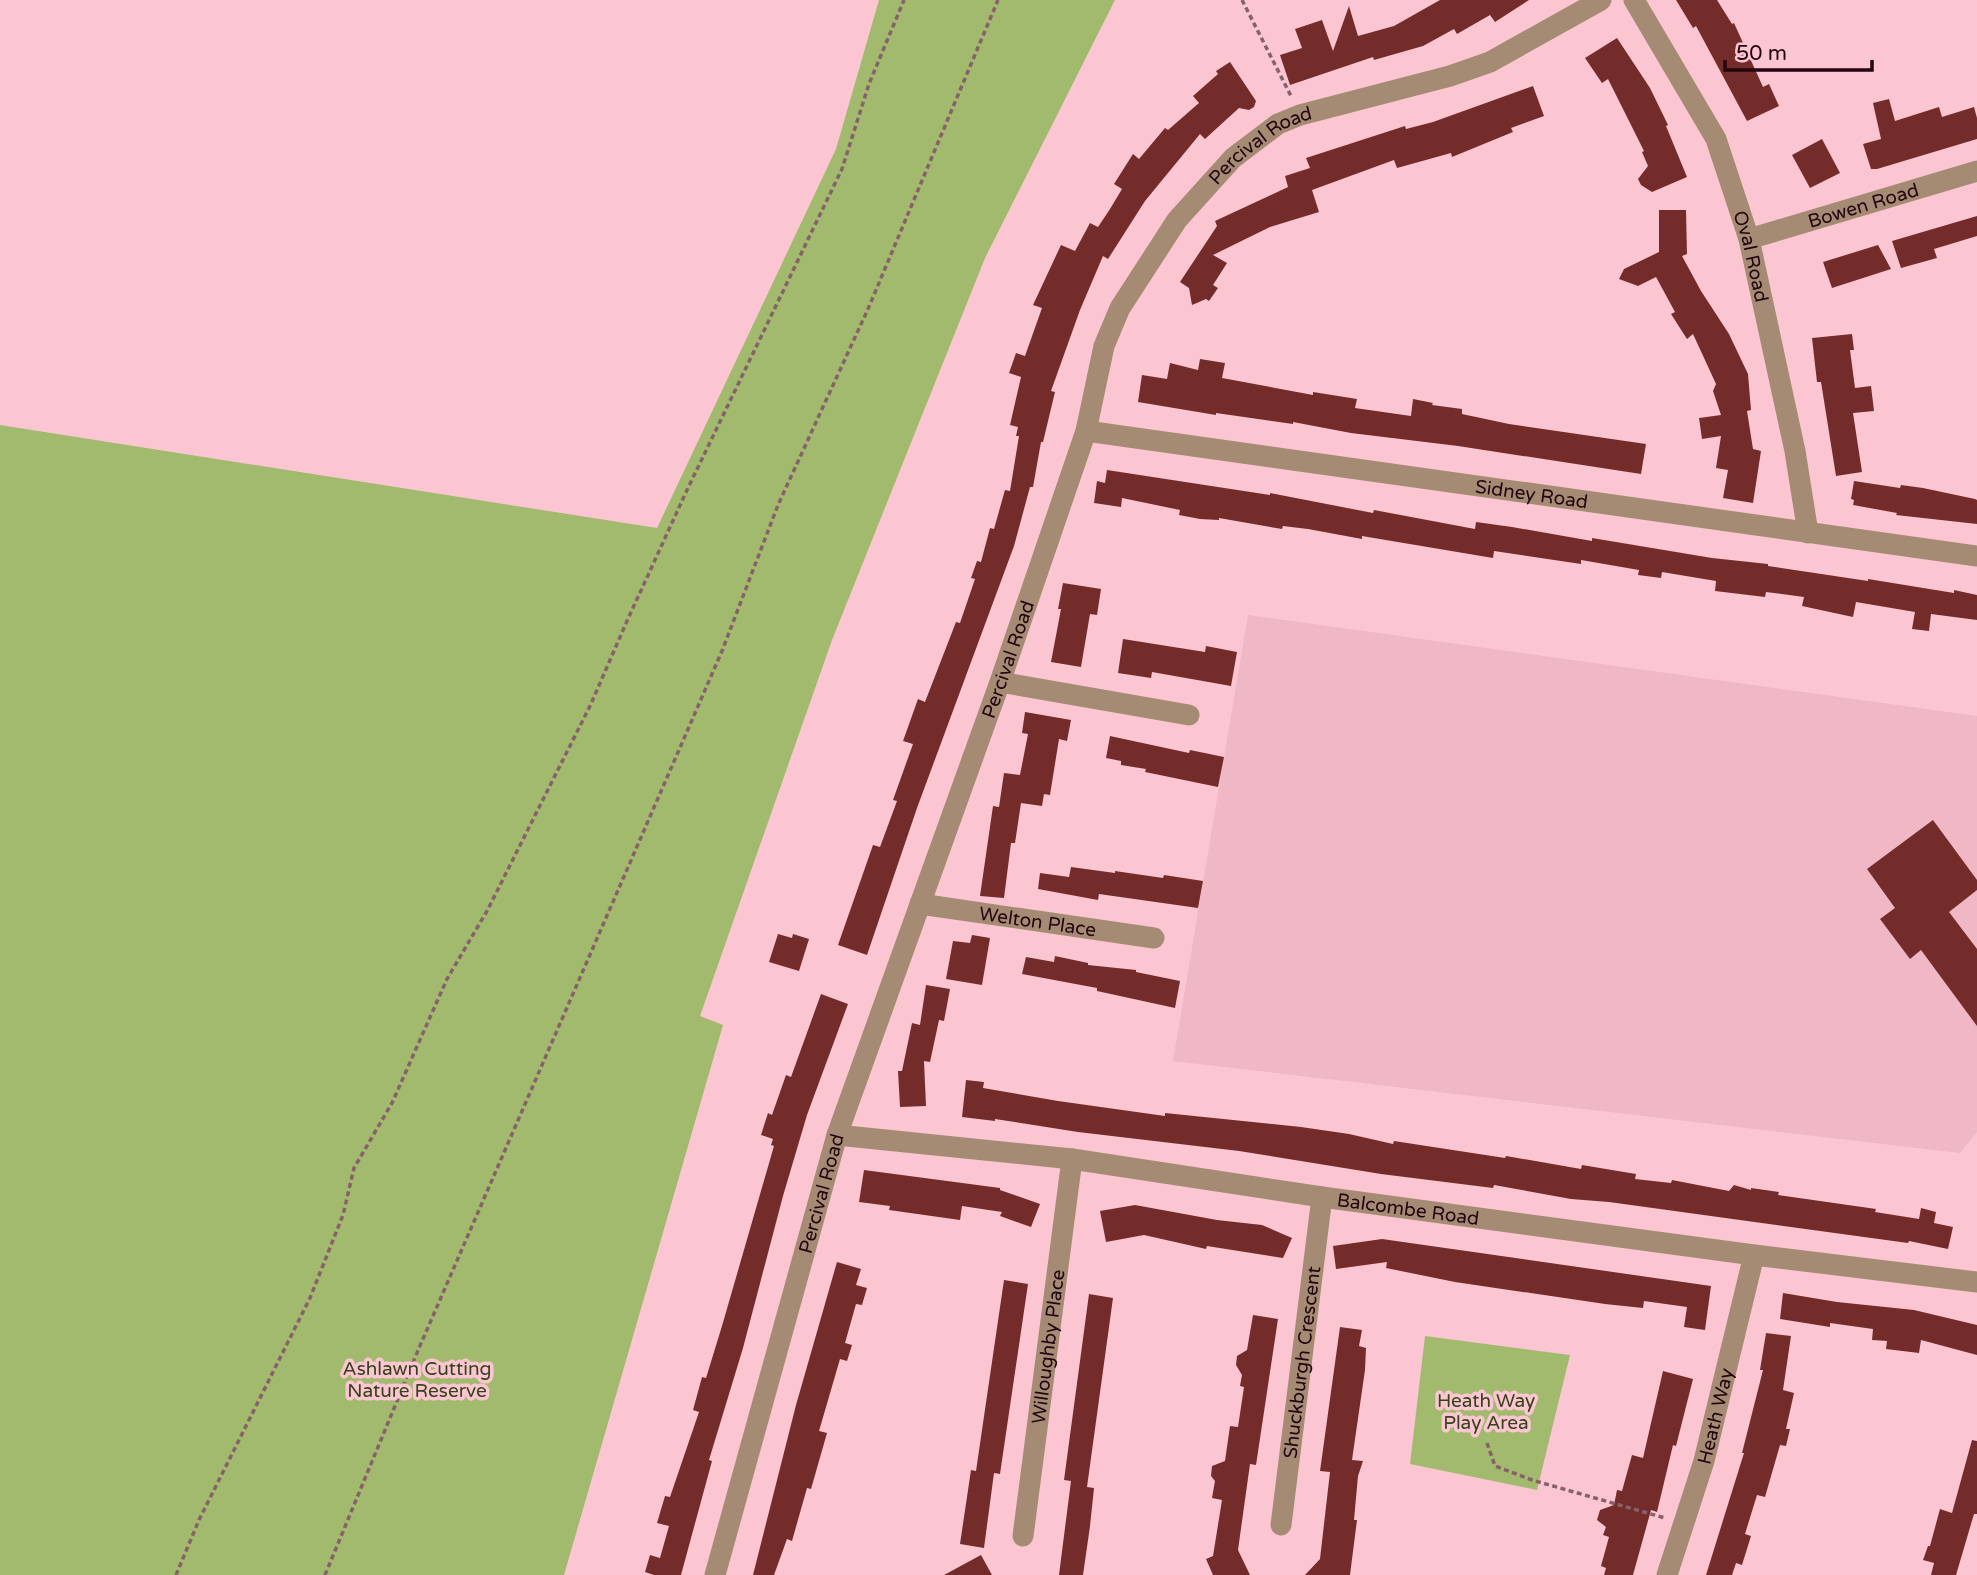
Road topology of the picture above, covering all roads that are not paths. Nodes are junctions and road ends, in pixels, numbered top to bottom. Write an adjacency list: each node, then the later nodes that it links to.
1 (1601, 0): 5 (street, Percival Road)
2 (1634, 0): 4 (street, Oval Road)
3 (1977, 171): 4 (street, Bowen Road)
4 (1749, 239): 6 (street, Oval Road)
5 (1086, 431): 6 (street, Sidney Road); 8 (street, Percival Road)
6 (1808, 533): 7 (street, Sidney Road)
7 (1977, 556)
8 (1000, 682): 9 (street); 10 (street, Percival Road)
9 (1189, 715)
10 (920, 904): 11 (street, Welton Place); 12 (street, Percival Road)
11 (1154, 938)
12 (837, 1135): 13 (street, Balcombe Road); 19 (street, Percival Road)
13 (1072, 1159): 14 (street, Balcombe Road); 18 (street, Willoughby Place)
14 (1322, 1197): 15 (street, Balcombe Road); 17 (street, Shuckburgh Crescent)
15 (1754, 1255): 16 (street, Balcombe Road); 20 (street, Heath Way)
16 (1975, 1275)
17 (1281, 1525)
18 (1023, 1536)
19 (715, 1575)
20 (1667, 1575)

